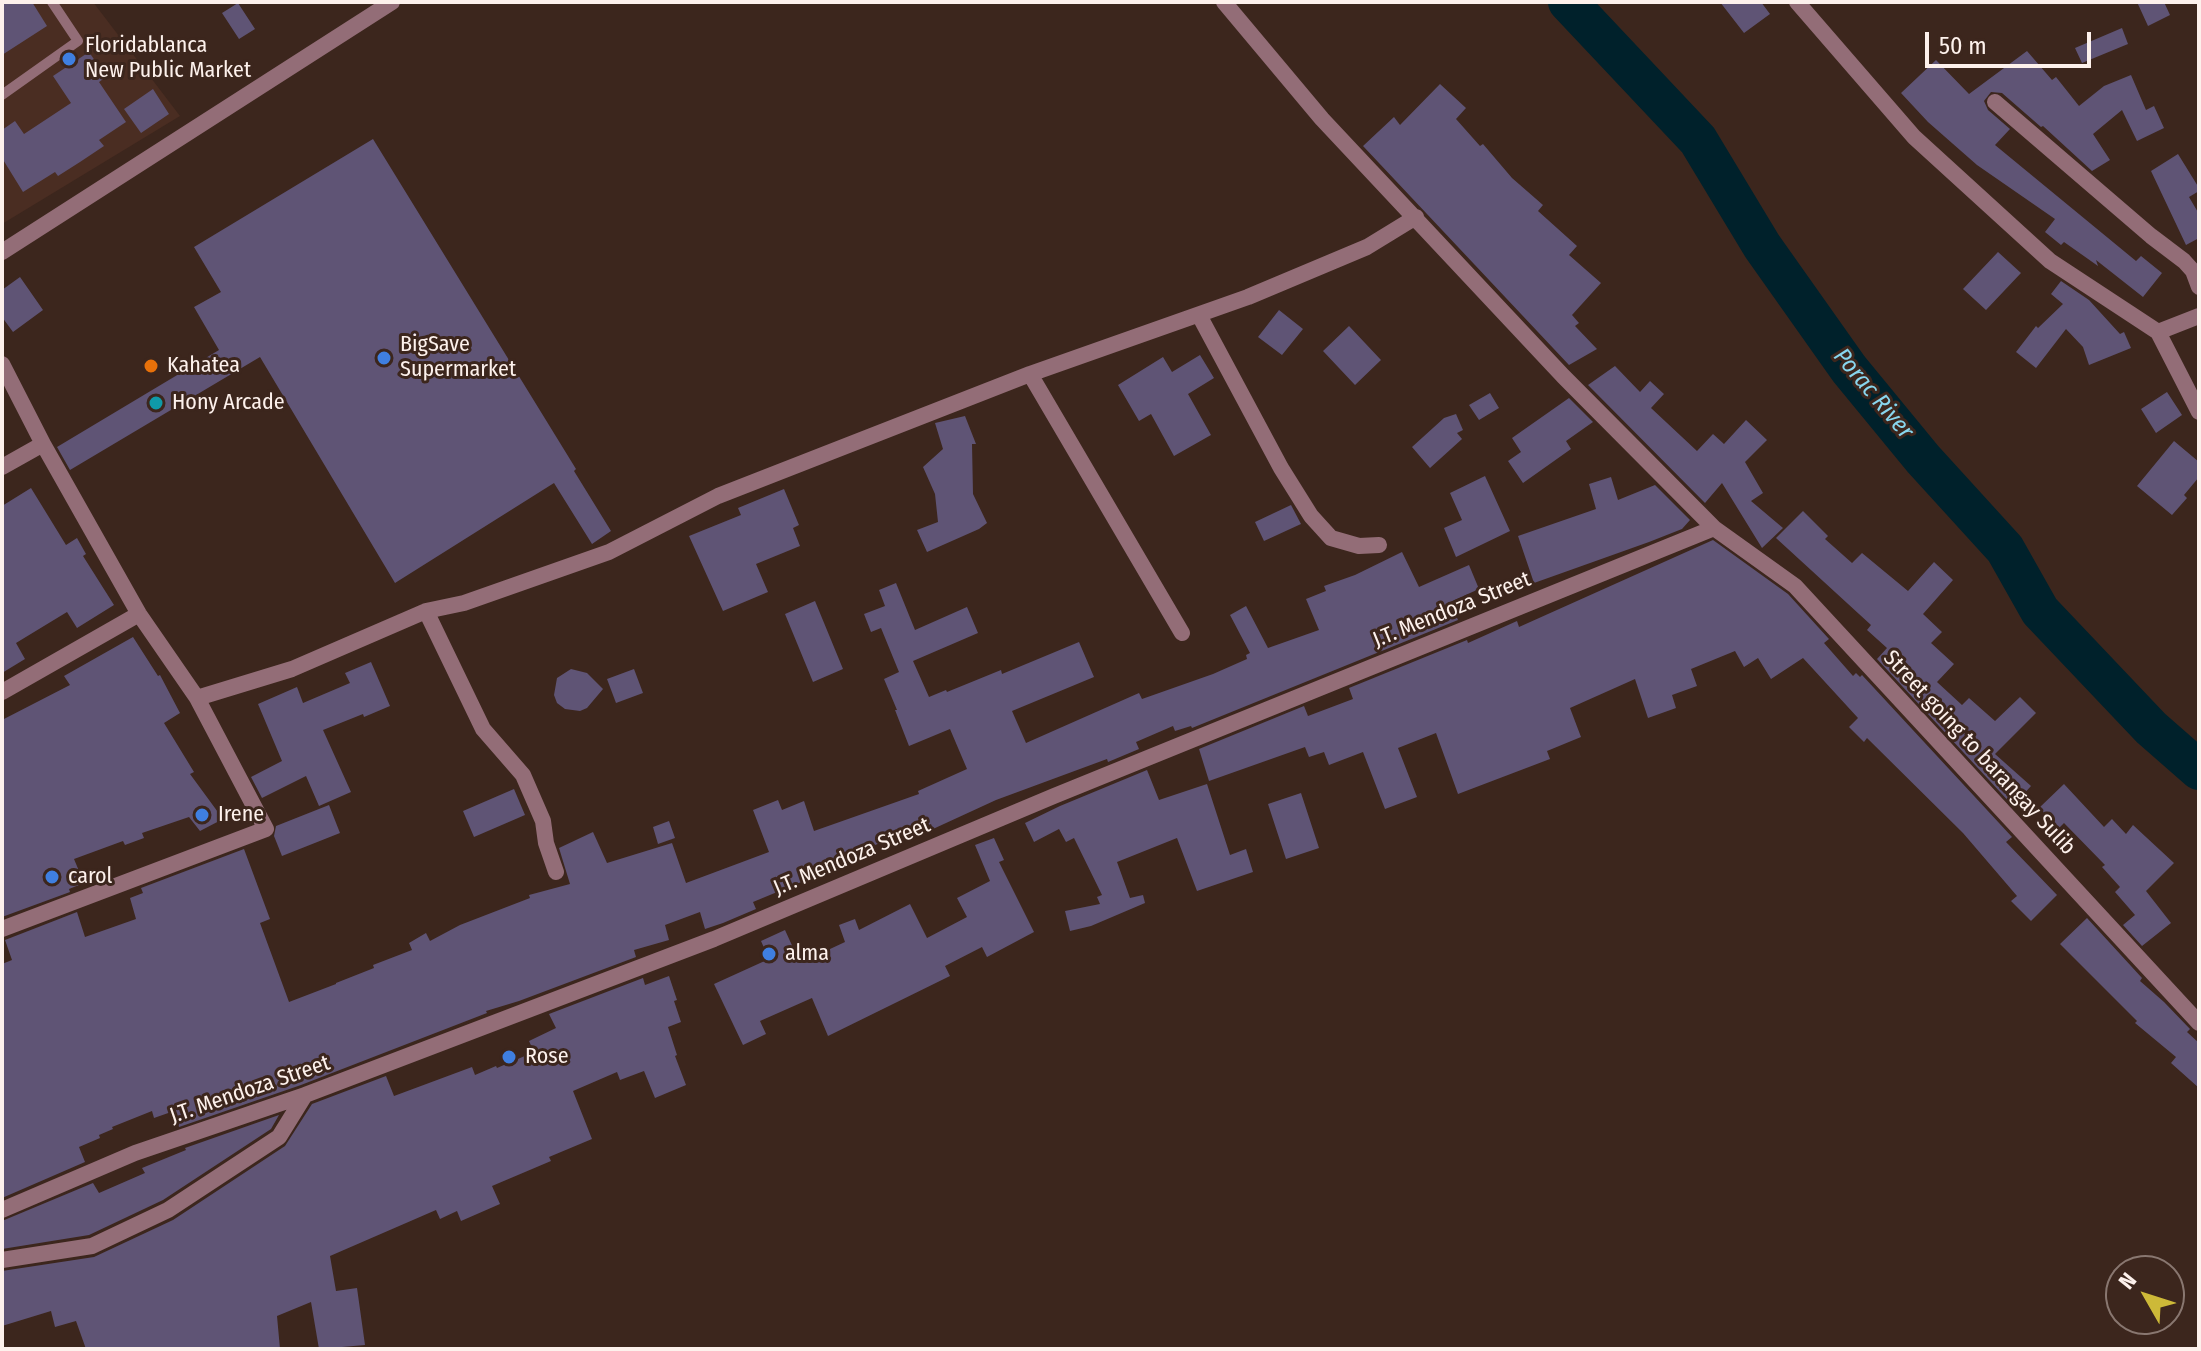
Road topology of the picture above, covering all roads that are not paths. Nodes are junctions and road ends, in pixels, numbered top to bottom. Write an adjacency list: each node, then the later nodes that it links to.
1 (52, 2): 5 (lane)
2 (1224, 2): 7 (street, Street going to barangay Sulib)
3 (1797, 2): 12 (street)
4 (389, 3): 8 (street)
5 (2, 95)
6 (1995, 102): 9 (street)
7 (1416, 217): 10 (street); 18 (street, Street going to barangay Sulib)
8 (2, 252)
9 (2199, 287)
10 (1199, 315): 14 (street); 19 (street)
11 (2199, 316): 12 (street)
12 (2158, 332): 15 (street)
13 (2, 364): 16 (street)
14 (1030, 374): 20 (street); 22 (street)
15 (2199, 412)
16 (43, 444): 17 (street); 21 (street)
17 (2, 467)
18 (1714, 528): 27 (street, Street going to barangay Sulib); 28 (street, J.T. Mendoza Street)
19 (1379, 545)
20 (426, 611): 24 (street); 25 (street)
21 (139, 614): 23 (street); 24 (street)
22 (1182, 633)
23 (2, 692)
24 (197, 698): 26 (street)
25 (556, 872)
26 (2, 929)
27 (2199, 1023)
28 (305, 1095): 29 (street, J.T. Mendoza Street); 30 (street)
29 (2, 1210)
30 (2, 1260)

